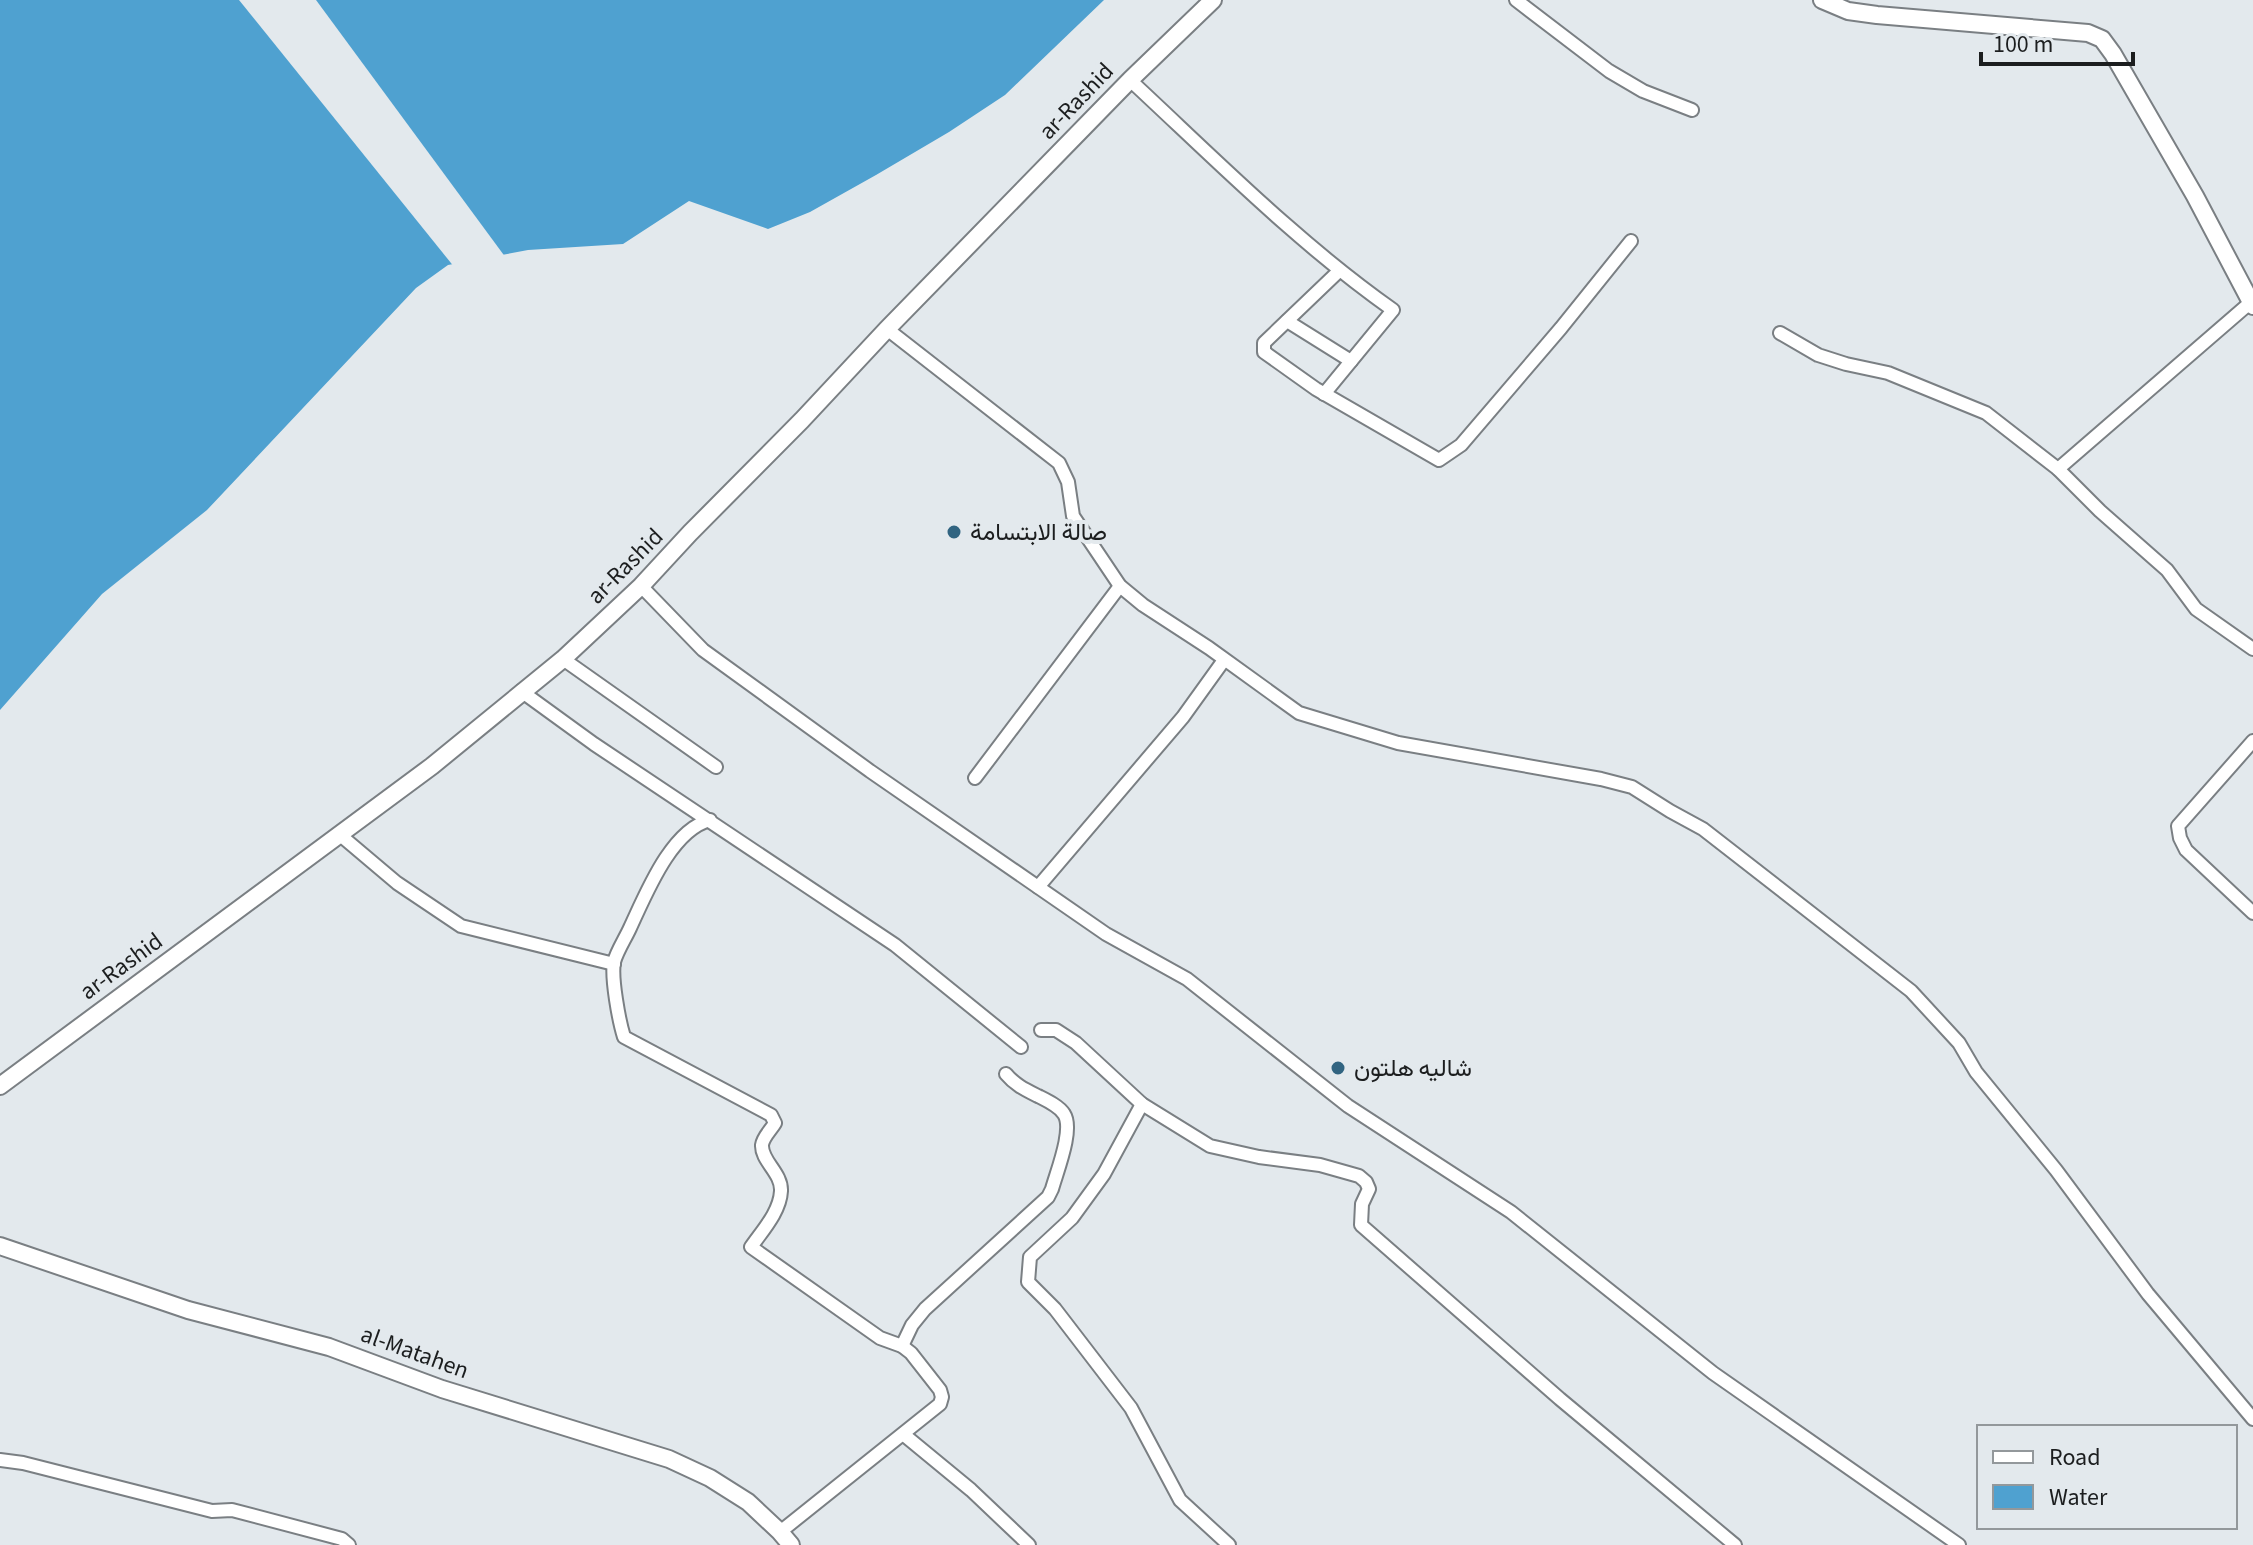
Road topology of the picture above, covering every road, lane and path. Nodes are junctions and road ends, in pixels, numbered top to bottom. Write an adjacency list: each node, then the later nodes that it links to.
1 (1213, 0): 4 (main road, ar-Rashid)
2 (1516, 0): 5 (street)
3 (1822, 0): 8 (main road)
4 (1130, 80): 7 (street); 10 (main road, ar-Rashid)
5 (1692, 110)
6 (1631, 241): 13 (street)
7 (1339, 271): 9 (street); 12 (street)
8 (2252, 304): 14 (street)
9 (1287, 321): 12 (street); 13 (street)
10 (887, 329): 15 (main road, ar-Rashid); 16 (street)
11 (1780, 333): 14 (street)
12 (1351, 361): 13 (street)
13 (1324, 394)
14 (2058, 469): 17 (street)
15 (641, 586): 18 (main road, ar-Rashid); 26 (street)
16 (1120, 586): 19 (street); 23 (street)
17 (2253, 649)
18 (563, 659): 20 (main road, ar-Rashid); 22 (street)
19 (1224, 660): 26 (street); 36 (street)
20 (521, 691): 24 (street); 25 (main road, ar-Rashid)
21 (2253, 741): 27 (street)
22 (716, 767)
23 (975, 778)
24 (710, 820): 28 (street); 30 (street)
25 (339, 834): 28 (street); 32 (main road, ar-Rashid)
26 (1038, 887): 44 (street)
27 (2253, 913)
28 (614, 964): 35 (street)
29 (1041, 1030): 33 (street)
30 (1021, 1047)
31 (1006, 1074): 35 (street)
32 (0, 1086)
33 (1142, 1104): 42 (street); 43 (street)
34 (0, 1246): 39 (main road, al-Matahen)
35 (902, 1346): 37 (street)
36 (2253, 1419)
37 (903, 1434): 39 (street); 41 (street)
38 (0, 1460): 40 (street)
39 (786, 1538)
40 (349, 1545)
41 (1029, 1545)
42 (1229, 1545)
43 (1735, 1545)
44 (1959, 1545)

